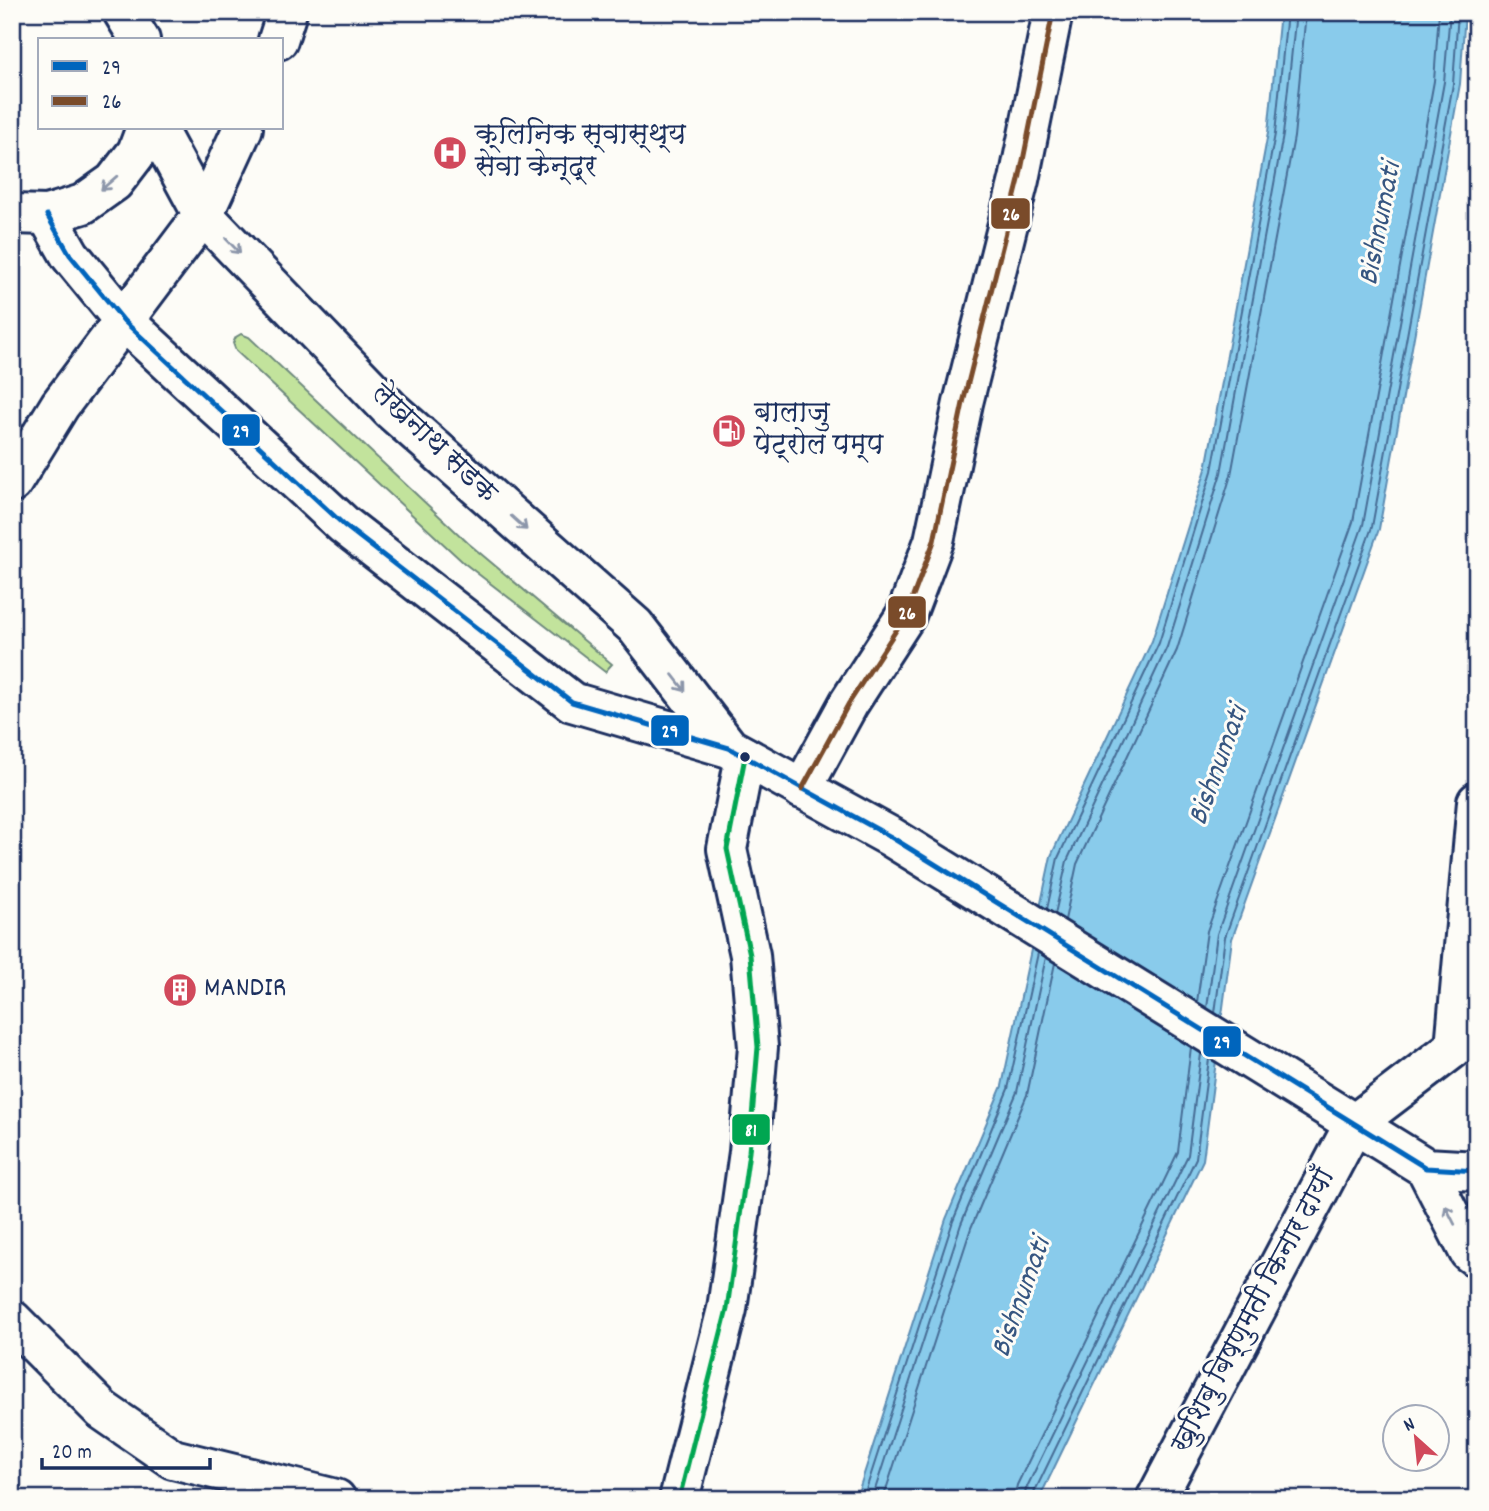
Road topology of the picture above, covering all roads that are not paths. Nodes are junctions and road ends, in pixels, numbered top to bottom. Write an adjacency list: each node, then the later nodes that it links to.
1 (123, 12): 5 (main road)
2 (148, 12): 6 (main road)
3 (287, 12): 7 (main road)
4 (1053, 12): 16 (main road)
5 (139, 38)
6 (149, 38)
7 (279, 38)
8 (145, 130): 11 (main road, one-way to 11)
9 (157, 130): 12 (main road, लेखनाथ सडक)
10 (242, 130): 12 (main road)
11 (30, 214): 13 (main road, लेखनाथ सडक)
12 (203, 215): 13 (main road); 15 (main road, लेखनाथ सडक, one-way to 15)
13 (124, 321): 14 (main road); 15 (main road, लेखनाथ सडक)
14 (12, 483)
15 (737, 752): 16 (main road, लेखनाथ सडक); 24 (main road)
16 (802, 789): 18 (main road, लेखनाथ सडक)
17 (1477, 802): 18 (main road)
18 (1354, 1124): 19 (main road, लेखनाथ सडक); 25 (main road, खुशिबु बिष्णुमती किनार दायाँ)
19 (1426, 1168): 20 (main road); 21 (main road, one-way to 19)
20 (1477, 1171)
21 (1477, 1258)
22 (12, 1321): 23 (main road)
23 (336, 1499)
24 (679, 1499)
25 (1156, 1499)

